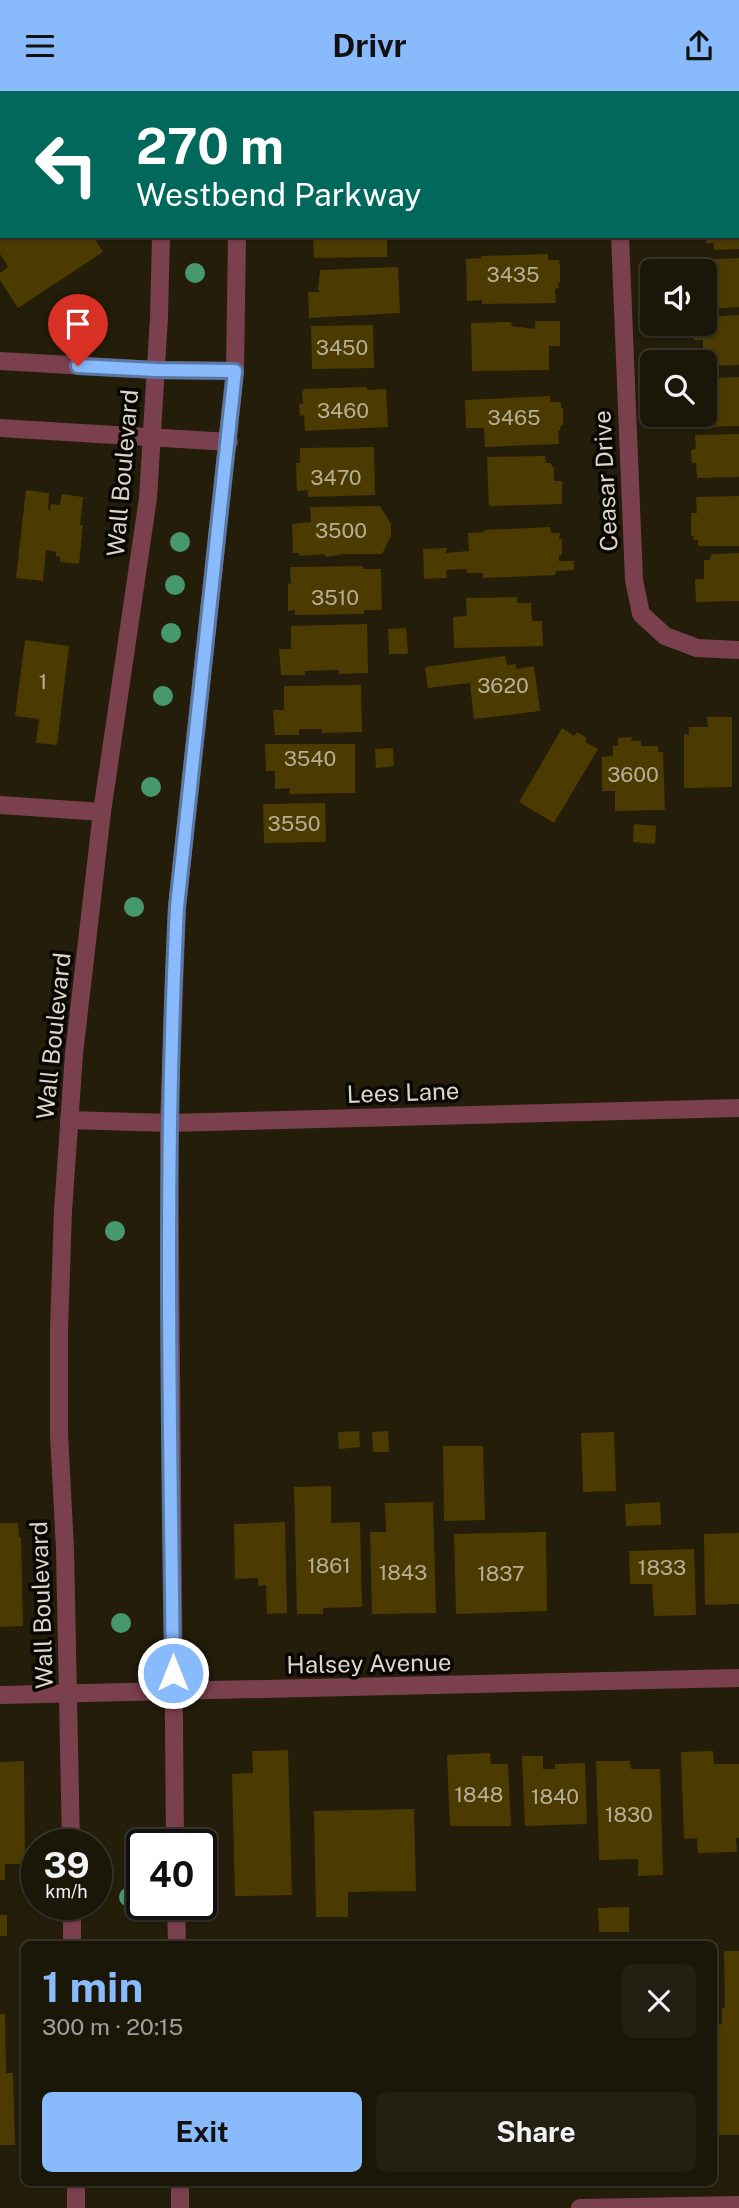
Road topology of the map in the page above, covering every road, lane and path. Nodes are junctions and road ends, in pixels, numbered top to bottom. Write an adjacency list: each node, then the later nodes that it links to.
1 (161, 238): 5 (street, Wall Boulevard)
2 (237, 238): 6 (street)
3 (620, 238): 10 (street, Ceasar Drive)
4 (0, 361): 5 (street)
5 (156, 370): 6 (street); 8 (street, Wall Boulevard)
6 (235, 371): 9 (street)
7 (0, 428): 8 (street)
8 (152, 437): 9 (street); 12 (street, Wall Boulevard)
9 (229, 442): 15 (street)
10 (739, 650)
11 (0, 805): 12 (street)
12 (102, 812): 14 (street, Wall Boulevard)
13 (739, 1108): 15 (street, Lees Lane)
14 (69, 1120): 15 (street, Lees Lane); 18 (street, Wall Boulevard)
15 (169, 1123): 17 (street)
16 (739, 1678): 17 (street, Halsey Avenue)
17 (173, 1692): 18 (street, Halsey Avenue); 21 (street)
18 (69, 1694): 19 (street, Halsey Avenue); 20 (street, Wall Boulevard)
19 (0, 1695)
20 (71, 1829)
21 (175, 1829)
22 (72, 1920): 24 (street)
23 (176, 1920): 25 (street)
24 (72, 1941)
25 (177, 1941)
26 (76, 2186): 29 (street)
27 (180, 2186): 30 (street)
28 (739, 2205): 31 (street)
29 (76, 2208)
30 (180, 2208)
31 (580, 2208)

